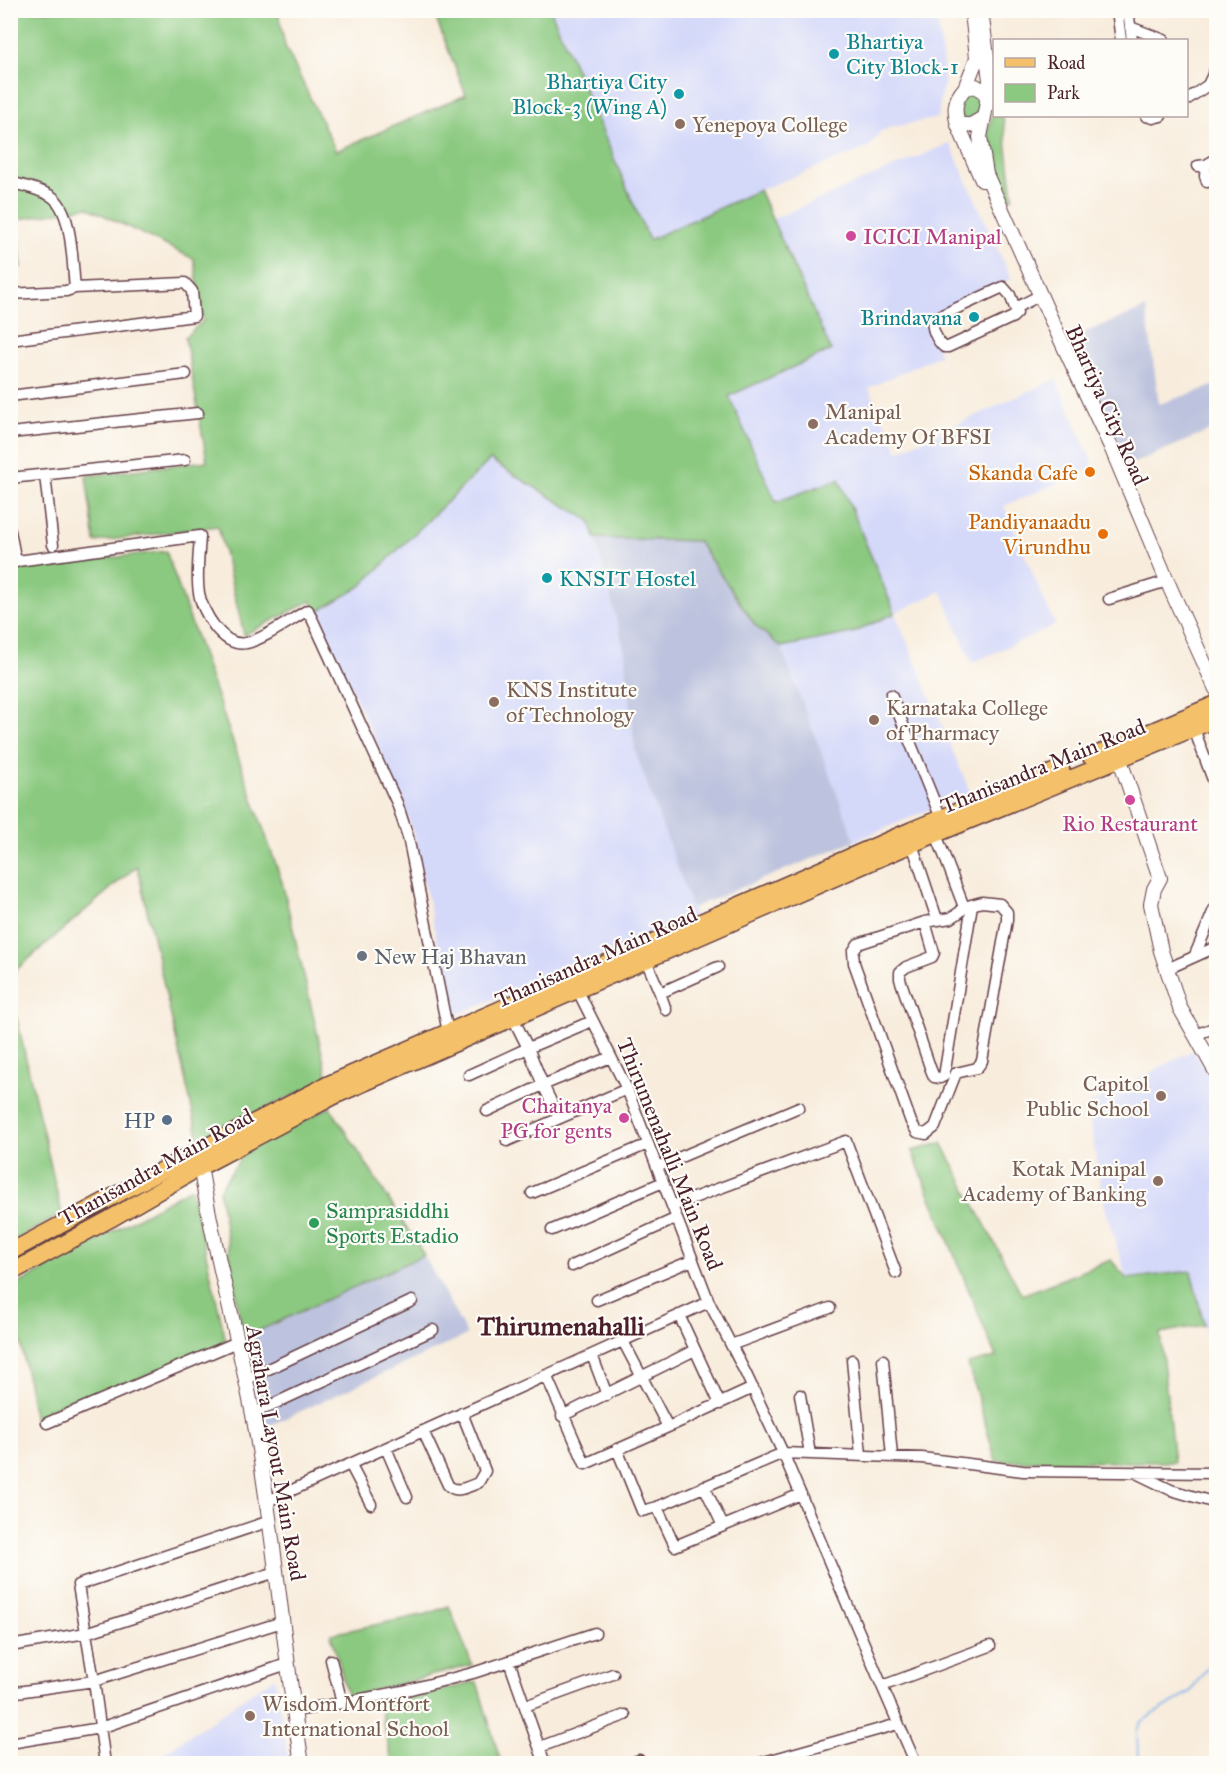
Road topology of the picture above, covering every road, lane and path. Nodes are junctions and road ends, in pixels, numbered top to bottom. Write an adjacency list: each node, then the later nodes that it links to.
1 (972, 10): 10 (street, Bhartiya City Road)
2 (981, 10): 12 (street, Bhartiya City Road)
3 (1117, 10): 6 (street)
4 (1128, 10): 5 (street)
5 (1130, 27): 7 (street); 8 (street)
6 (1121, 39)
7 (1132, 39)
8 (1161, 39)
9 (1216, 68): 11 (street)
10 (965, 88): 12 (street); 14 (street, Bhartiya City Road)
11 (1188, 99)
12 (987, 102): 13 (street, Bhartiya City Road)
13 (983, 118): 14 (street); 27 (street, Bhartiya City Road)
14 (958, 125): 20 (street, Bhartiya City Road)
15 (1210, 164): 17 (street)
16 (10, 182): 18 (street)
17 (1207, 182)
18 (75, 288): 19 (street); 22 (street)
19 (10, 294)
20 (1035, 298): 21 (street); 27 (street, Bhartiya City Road)
21 (1015, 308): 21 (street)
22 (10, 340)
23 (186, 374): 24 (street)
24 (10, 396)
25 (198, 413): 26 (street)
26 (10, 433)
27 (1108, 449): 32 (street, Bhartiya City Road)
28 (185, 460): 29 (street)
29 (45, 475): 30 (street); 33 (street)
30 (10, 478)
31 (10, 531): 34 (street)
32 (1147, 540): 35 (street, Bhartiya City Road); 37 (street, Bhartiya City Road)
33 (52, 545)
34 (13, 562): 62 (street)
35 (1164, 582): 36 (street); 39 (street, Bhartiya City Road)
36 (1108, 599)
37 (1216, 688)
38 (891, 695): 44 (street)
39 (1216, 703): 42 (main road, Thanisandra Main Road)
40 (1216, 718): 41 (main road, Thanisandra Main Road)
41 (1194, 729): 42 (main road, Thanisandra Main Road); 43 (street)
42 (1117, 752): 44 (main road, Thanisandra Main Road); 45 (main road, Thanisandra Main Road); 55 (street)
43 (1216, 788)
44 (941, 818): 56 (main road, Thanisandra Main Road)
45 (936, 834): 46 (main road, Thanisandra Main Road); 48 (street)
46 (912, 844): 49 (street); 53 (main road, Thanisandra Main Road)
47 (1216, 905): 52 (street)
48 (968, 906): 49 (street); 50 (street); 50 (street)
49 (937, 919): 50 (street)
50 (925, 922)
51 (1216, 947): 52 (street)
52 (1195, 955): 55 (street)
53 (646, 960): 56 (main road, Thanisandra Main Road); 57 (street)
54 (718, 967): 57 (street)
55 (1167, 969): 63 (street)
56 (575, 984): 59 (main road, Thanisandra Main Road); 60 (street, Thirumenahalli Main Road); 62 (main road, Thanisandra Main Road)
57 (660, 993): 58 (street)
58 (666, 1010)
59 (513, 1018): 64 (street); 75 (main road, Thanisandra Main Road)
60 (592, 1021): 64 (street); 65 (street, Thirumenahalli Main Road)
61 (1216, 1027): 63 (street)
62 (448, 1032): 75 (main road, Thanisandra Main Road)
63 (1195, 1035): 66 (street)
64 (528, 1048): 67 (street); 68 (street)
65 (611, 1057): 68 (street); 69 (street, Thirumenahalli Main Road)
66 (1216, 1072)
67 (469, 1075)
68 (543, 1085): 71 (street); 72 (street)
69 (627, 1089): 72 (street); 74 (street, Thirumenahalli Main Road)
70 (799, 1107): 76 (street)
71 (487, 1111)
72 (559, 1118): 73 (street)
73 (507, 1141)
74 (648, 1143): 76 (street, Thirumenahalli Main Road); 78 (street)
75 (199, 1159): 82 (main road, Thanisandra Main Road); 85 (main road, Thanisandra Main Road); 94 (street, Agrahara Layout Main Road)
76 (657, 1167): 77 (street, Thirumenahalli Main Road)
77 (663, 1182): 79 (street, Thirumenahalli Main Road); 81 (street)
78 (532, 1193)
79 (672, 1206): 80 (street, Thirumenahalli Main Road); 86 (street)
80 (677, 1218): 83 (street, Thirumenahalli Main Road); 84 (street)
81 (552, 1230)
82 (10, 1252)
83 (693, 1260): 87 (street); 89 (street, Thirumenahalli Main Road)
84 (572, 1266)
85 (10, 1273)
86 (896, 1273)
87 (597, 1300)
88 (412, 1301): 102 (street)
89 (709, 1302): 91 (street); 95 (street, Thirumenahalli Main Road)
90 (830, 1308): 95 (street)
91 (679, 1315): 93 (street); 96 (street)
92 (433, 1330): 108 (street)
93 (623, 1341): 97 (street); 101 (street)
94 (237, 1342): 102 (street, Agrahara Layout Main Road); 110 (street)
95 (731, 1345): 103 (street, Thirumenahalli Main Road)
96 (695, 1350): 101 (street); 106 (street)
97 (592, 1355): 100 (street); 104 (street)
98 (883, 1359): 118 (street)
99 (852, 1360): 117 (street)
100 (546, 1376): 107 (street); 109 (street)
101 (642, 1377): 104 (street); 111 (street)
102 (245, 1380): 108 (street, Agrahara Layout Main Road)
103 (753, 1388): 106 (street); 115 (street, Thirumenahalli Main Road)
104 (607, 1395): 109 (street)
105 (800, 1395): 116 (street)
106 (720, 1404): 111 (street)
107 (462, 1413): 112 (street); 112 (street)
108 (252, 1414): 125 (street, Agrahara Layout Main Road)
109 (562, 1416): 114 (street)
110 (46, 1423)
111 (668, 1426): 114 (street)
112 (423, 1431): 113 (street)
113 (386, 1448): 119 (street); 124 (street)
114 (617, 1449): 128 (street)
115 (783, 1453): 116 (street); 122 (street); 123 (street, Thirumenahalli Main Road)
116 (810, 1454): 117 (street)
117 (861, 1455): 118 (street)
118 (892, 1456): 120 (street)
119 (350, 1464): 125 (street); 127 (street)
120 (1135, 1472): 121 (street); 126 (street)
121 (1216, 1473)
122 (704, 1486): 128 (street); 130 (street)
123 (801, 1494): 130 (street); 142 (street, Thirumenahalli Main Road)
124 (407, 1497)
125 (268, 1501): 129 (street, Agrahara Layout Main Road)
126 (1216, 1503)
127 (371, 1504)
128 (657, 1507): 130 (street)
129 (270, 1521): 131 (street, Agrahara Layout Main Road); 133 (street)
130 (723, 1526)
131 (276, 1572): 132 (street, Agrahara Layout Main Road); 133 (street)
132 (282, 1622): 139 (street, Agrahara Layout Main Road); 141 (street)
133 (86, 1633): 135 (street); 141 (street)
134 (595, 1633): 138 (street)
135 (10, 1646)
136 (990, 1646): 142 (street)
137 (332, 1660): 144 (street)
138 (509, 1661): 144 (street); 145 (street)
139 (287, 1664): 146 (street, Agrahara Layout Main Road); 149 (street)
140 (614, 1674): 145 (street)
141 (94, 1681): 143 (street); 149 (street)
142 (882, 1686): 148 (street, Thirumenahalli Main Road)
143 (10, 1693)
144 (342, 1703): 146 (street)
145 (525, 1706): 151 (street)
146 (294, 1711): 153 (street, Agrahara Layout Main Road)
147 (625, 1715): 151 (street)
148 (898, 1724): 155 (street); 156 (street, Thirumenahalli Main Road)
149 (100, 1728): 150 (street); 152 (street)
150 (10, 1743)
151 (540, 1747): 154 (street)
152 (105, 1764)
153 (302, 1764)
154 (545, 1764)
155 (757, 1764)
156 (916, 1764)

